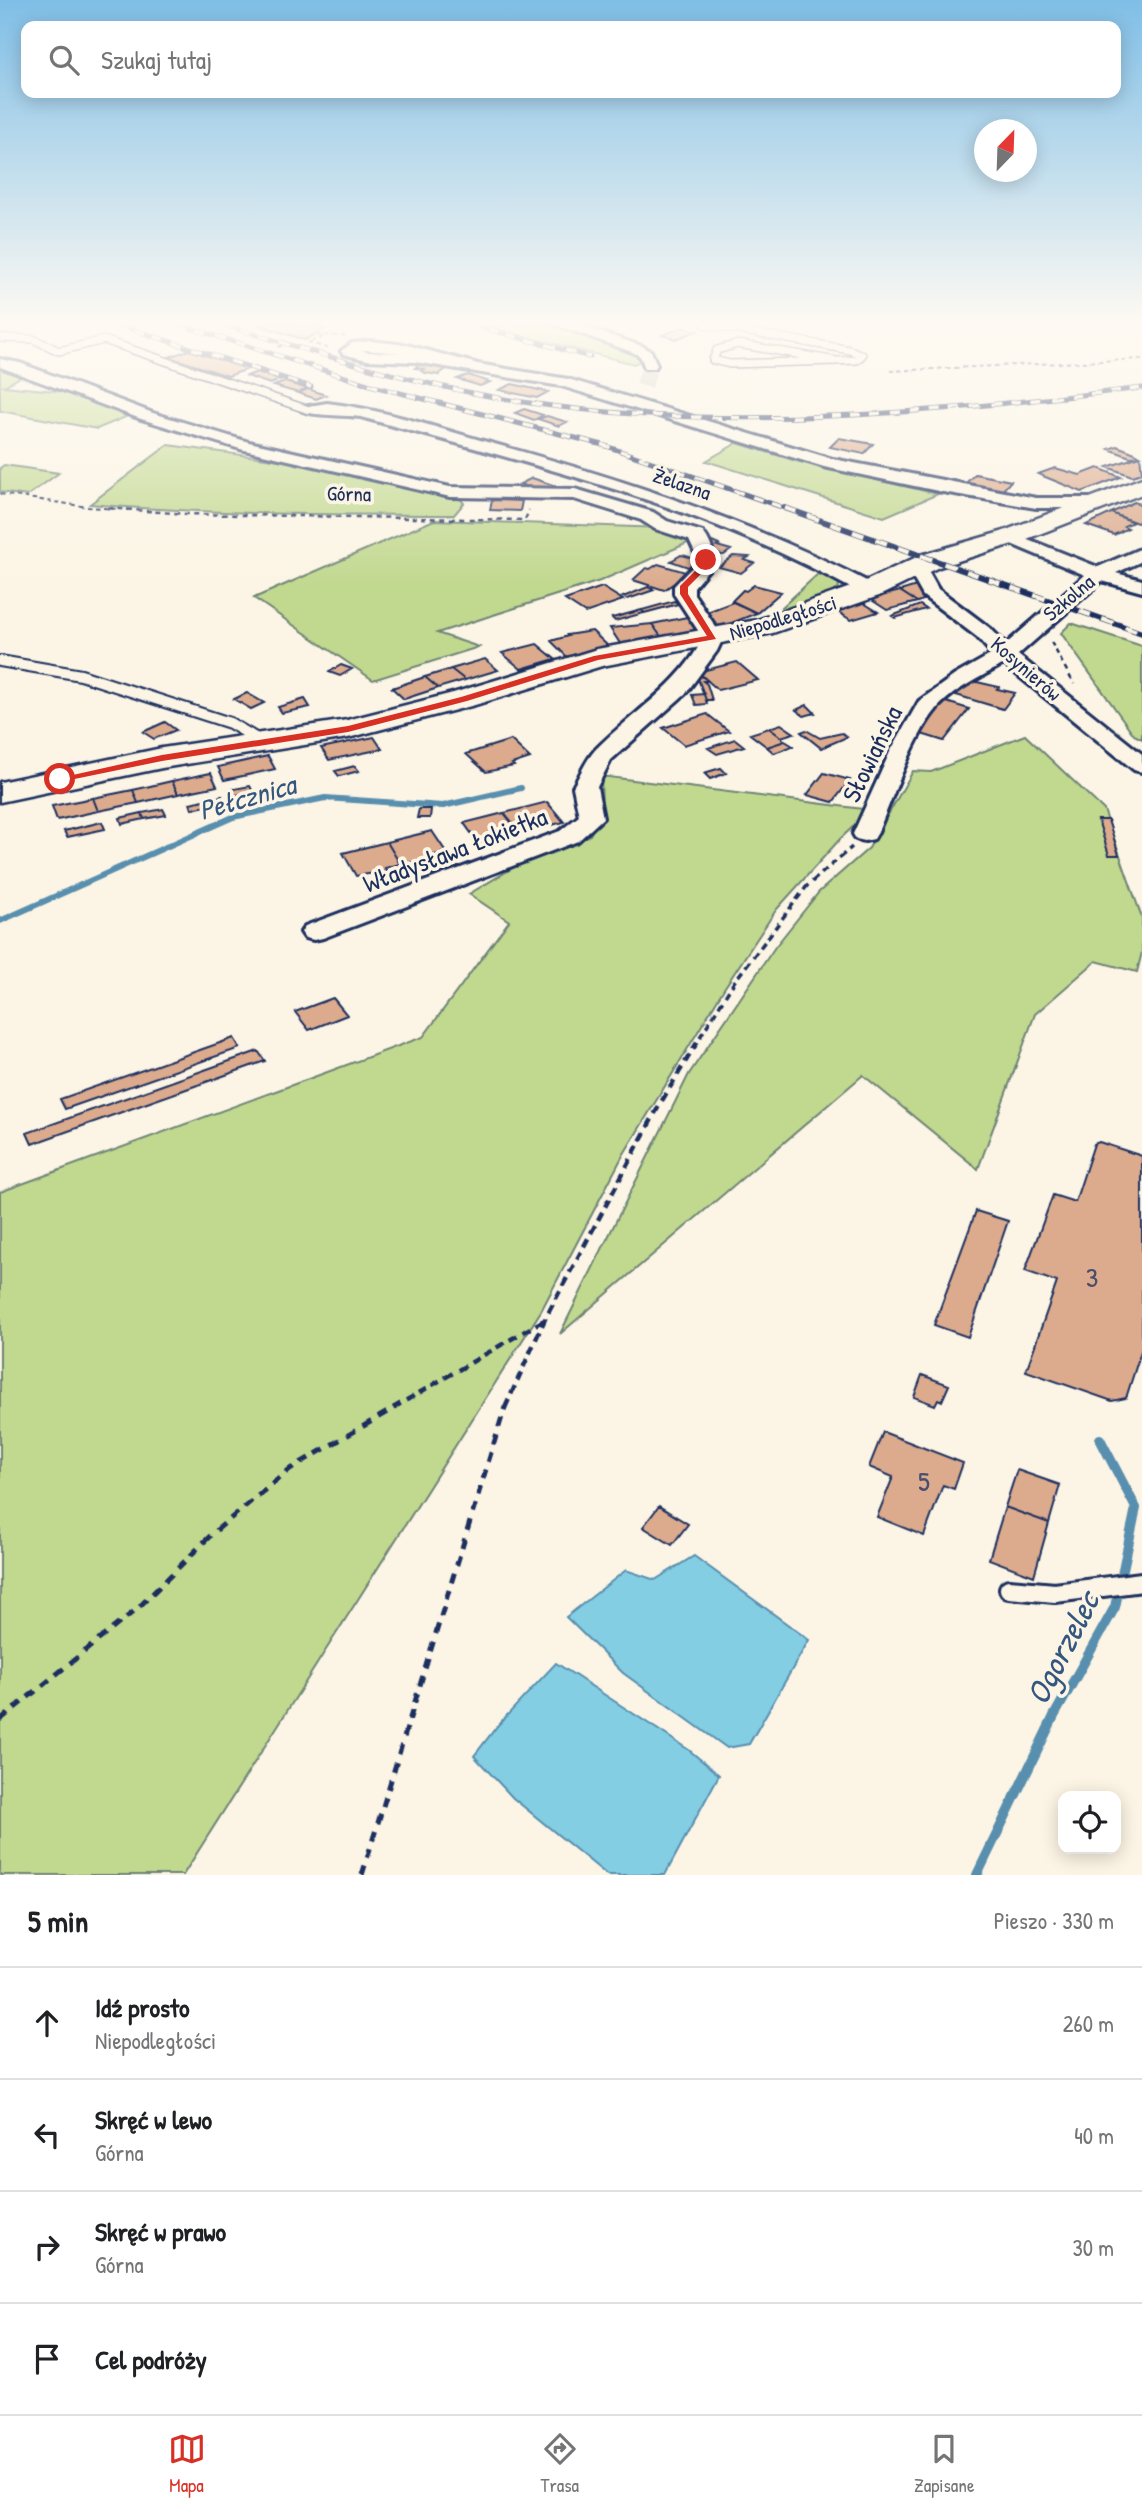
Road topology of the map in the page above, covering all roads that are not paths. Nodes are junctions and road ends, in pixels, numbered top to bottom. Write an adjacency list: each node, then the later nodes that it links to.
1 (135, 412): 9 (street)
2 (313, 412): 5 (street)
3 (358, 412): 17 (street, Żelazna)
4 (676, 412): 8 (street)
5 (365, 430)
6 (507, 473): 9 (street)
7 (1142, 485): 11 (main road, Niepodległości)
8 (943, 487): 10 (street); 11 (street)
9 (515, 492): 18 (street)
10 (1009, 507): 11 (street); 12 (street)
11 (1052, 512): 12 (main road, Niepodległości)
12 (1019, 533): 14 (main road, Niepodległości); 15 (street)
13 (1142, 554): 15 (street, Szkolna)
14 (913, 570): 17 (main road, Niepodległości); 19 (street, Kosynierów)
15 (1098, 574): 16 (street); 19 (street, Szkolna)
16 (1142, 586)
17 (869, 590): 18 (main road, Niepodległości)
18 (713, 638): 21 (main road, Niepodległości); 25 (street, Władysława Łokietka)
19 (1004, 655): 22 (street, Kosynierów); 24 (street, Słowiańska)
20 (0, 661): 21 (lane)
21 (264, 743): 23 (main road, Niepodległości)
22 (1142, 765)
23 (0, 792)
24 (865, 834)
25 (314, 932)
26 (1137, 1583): 27 (lane)
27 (1009, 1589)

